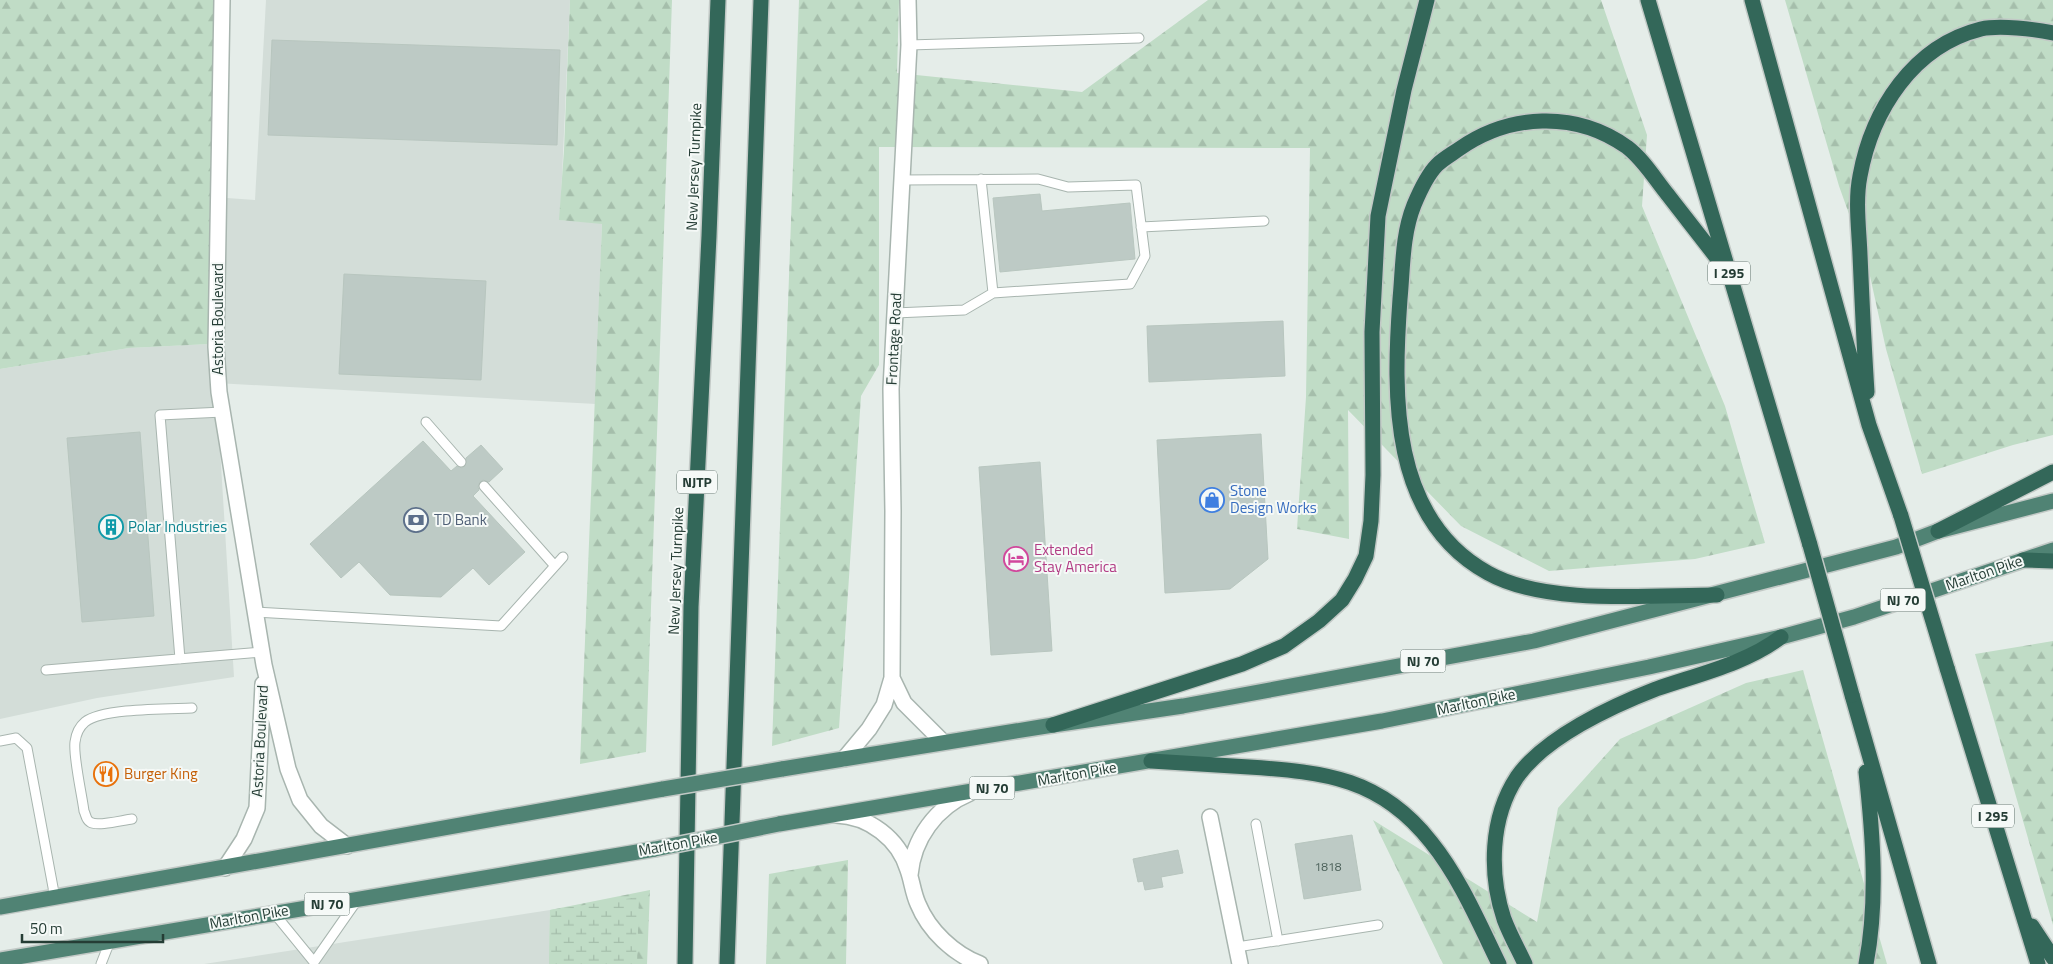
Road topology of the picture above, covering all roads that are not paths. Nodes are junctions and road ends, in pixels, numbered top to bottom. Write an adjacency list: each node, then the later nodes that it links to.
1 (222, 0): 18 (street, Astoria Boulevard)
2 (718, 0): 66 (highway, New Jersey Turnpike / NJTP)
3 (761, 0): 67 (highway)
4 (908, 0): 10 (street, Frontage Road)
5 (1427, 0): 39 (highway)
6 (1648, 0): 15 (highway, I 295)
7 (1752, 0): 20 (highway, I 295)
8 (2053, 33): 20 (highway)
9 (1139, 38): 10 (lane)
10 (909, 44): 12 (street, Frontage Road)
11 (981, 179): 12 (lane); 14 (lane); 16 (lane)
12 (902, 180): 17 (street, Frontage Road)
13 (1264, 221): 14 (lane)
14 (1141, 227): 16 (lane)
15 (1729, 274): 31 (highway); 40 (highway, I 295, bridge)
16 (993, 293): 17 (lane)
17 (895, 314): 37 (street, Frontage Road)
18 (222, 412): 32 (street, Astoria Boulevard); 35 (lane)
19 (426, 422): 21 (lane)
20 (1870, 426): 57 (highway, I 295, bridge)
21 (462, 462)
22 (2053, 472): 25 (highway)
23 (484, 486): 30 (lane)
24 (2053, 501): 25 (highway, NJ 70)
25 (1938, 531): 31 (highway, NJ 70)
26 (2053, 550): 28 (highway, Marlton Pike / NJ 70)
27 (563, 557): 30 (lane)
28 (2023, 560): 29 (highway); 33 (highway, Marlton Pike / NJ 70)
29 (2053, 561)
30 (555, 566): 32 (lane)
31 (1717, 594): 39 (highway, NJ 70)
32 (255, 612): 34 (street, Astoria Boulevard)
33 (1782, 637): 44 (highway, Marlton Pike / NJ 70); 71 (highway)
34 (263, 658): 35 (lane); 50 (street, Astoria Boulevard); 51 (street, Astoria Boulevard)
35 (180, 659): 36 (lane)
36 (46, 670)
37 (892, 678): 42 (street, Frontage Road); 43 (street, Frontage Road)
38 (192, 708): 48 (lane)
39 (1053, 725): 42 (highway, NJ 70)
40 (1861, 731): 72 (highway); 73 (highway, I 295)
41 (0, 740): 53 (lane)
42 (943, 742): 43 (highway, NJ 70)
43 (844, 759): 50 (highway, NJ 70, bridge)
44 (1151, 761): 45 (highway, Marlton Pike / NJ 70); 70 (highway)
45 (980, 790): 46 (highway, Marlton Pike / NJ 70); 52 (street)
46 (834, 815): 52 (street); 54 (highway, Marlton Pike / NJ 70, bridge)
47 (1210, 817): 61 (street)
48 (132, 820)
49 (1256, 824): 60 (lane)
50 (347, 846): 51 (highway, NJ 70)
51 (225, 868): 53 (highway, NJ 70)
52 (910, 877): 68 (street)
53 (55, 898): 55 (highway, NJ 70)
54 (359, 899): 56 (highway, Marlton Pike / NJ 70); 64 (lane)
55 (0, 907)
56 (274, 913): 59 (highway, Marlton Pike / NJ 70); 64 (lane)
57 (2023, 913): 62 (highway); 74 (highway, I 295)
58 (1378, 924): 60 (lane)
59 (110, 941): 63 (highway, Marlton Pike / NJ 70); 65 (lane)
60 (1278, 941): 61 (lane)
61 (1237, 947): 69 (street)
62 (2053, 958)
63 (0, 960)
64 (314, 963)
65 (102, 964)
66 (685, 964)
67 (727, 964)
68 (980, 964)
69 (1240, 964)
70 (1499, 964)
71 (1525, 964)
72 (1866, 964)
73 (1929, 964)
74 (2038, 964)

